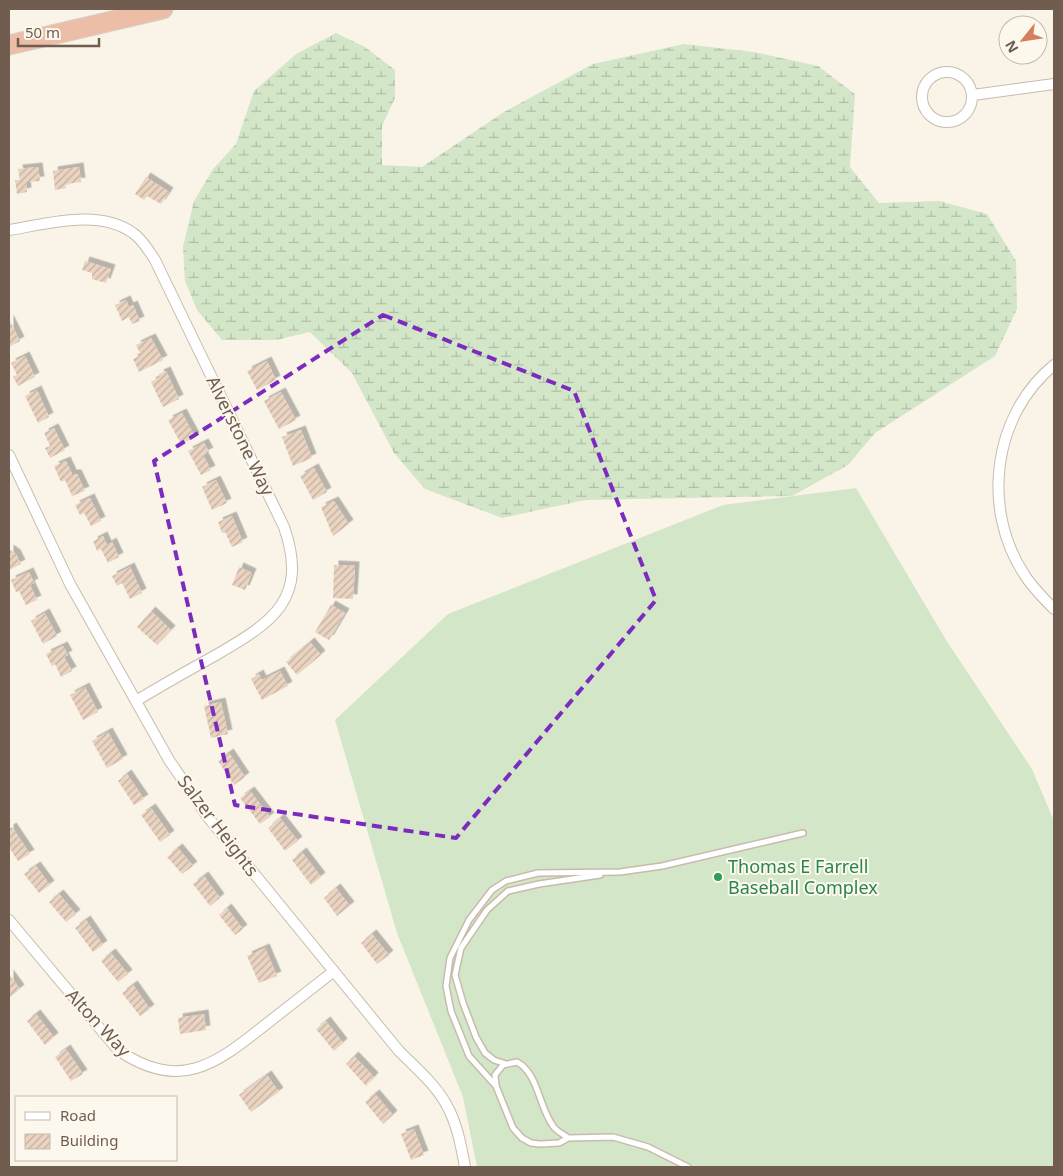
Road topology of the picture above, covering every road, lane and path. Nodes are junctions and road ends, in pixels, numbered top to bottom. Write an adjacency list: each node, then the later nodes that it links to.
1 (164, 9): 2 (highway)
2 (9, 45)
3 (1054, 84): 4 (street)
4 (973, 95): 4 (street)
5 (9, 230): 9 (street, Alverstone Way)
6 (1054, 365): 8 (street)
7 (9, 455): 9 (street, Salzer Heights)
8 (1054, 609)
9 (136, 701): 13 (street, Salzer Heights)
10 (804, 833): 11 (lane)
11 (620, 872): 14 (lane); 15 (lane)
12 (9, 920): 13 (street, Alton Way)
13 (334, 971): 17 (street, Salzer Heights)
14 (507, 1064): 15 (lane); 16 (lane)
15 (496, 1086): 16 (lane)
16 (568, 1138): 18 (lane)
17 (465, 1167)
18 (688, 1167)

